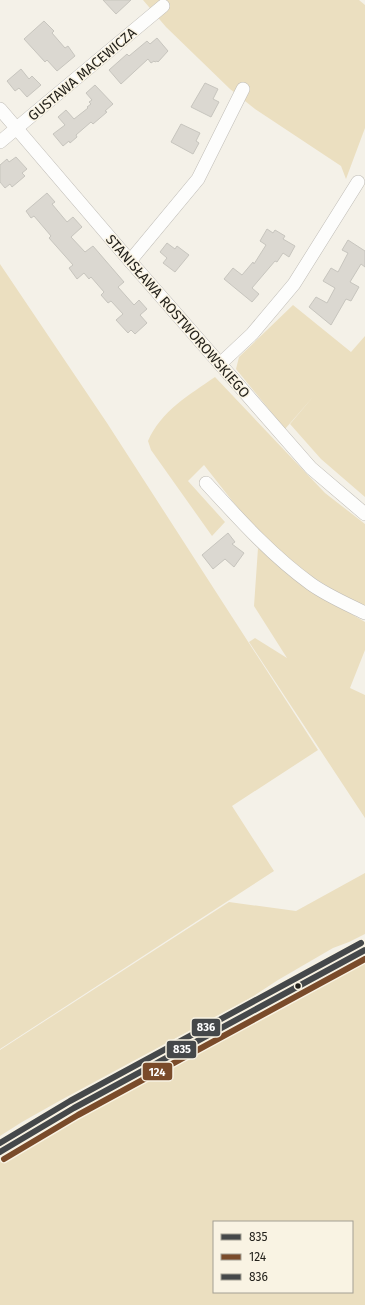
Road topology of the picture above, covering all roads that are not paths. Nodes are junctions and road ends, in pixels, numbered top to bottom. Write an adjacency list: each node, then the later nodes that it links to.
1 (163, 6): 4 (street, GUSTAWA MACEWICZA)
2 (243, 89): 7 (street)
3 (0, 109): 4 (street, STANISŁAWA ROSTWOROWSKIEGO)
4 (17, 128): 5 (street, GUSTAWA MACEWICZA); 7 (street, STANISŁAWA ROSTWOROWSKIEGO)
5 (0, 142)
6 (358, 182): 8 (street)
7 (130, 261): 8 (street, STANISŁAWA ROSTWOROWSKIEGO)
8 (220, 364): 10 (street, STANISŁAWA ROSTWOROWSKIEGO)
9 (206, 483): 11 (street)
10 (365, 514)
11 (365, 614)
12 (365, 950): 13 (street)
13 (0, 1152)

